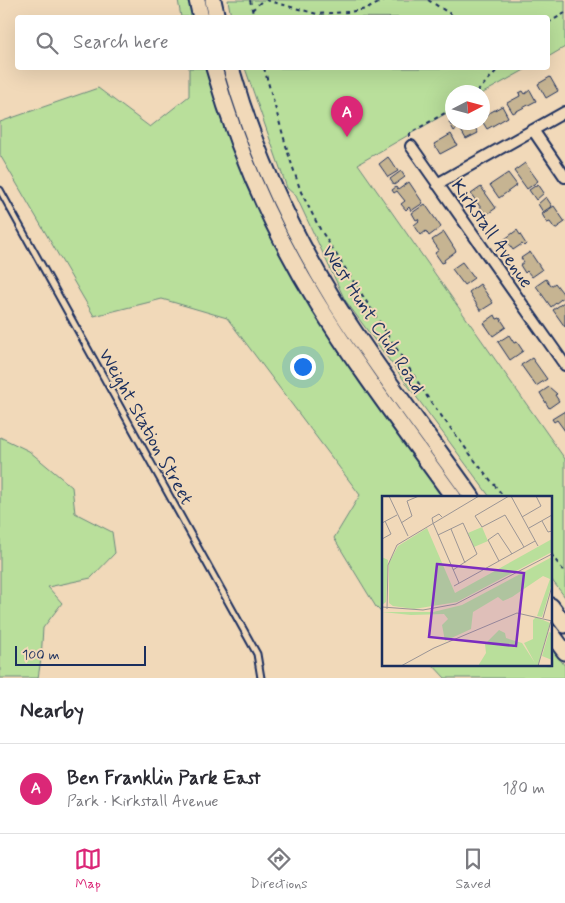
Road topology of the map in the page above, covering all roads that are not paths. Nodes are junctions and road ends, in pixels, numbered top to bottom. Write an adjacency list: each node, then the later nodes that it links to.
1 (197, 0): 3 (main road)
2 (213, 0): 4 (main road)
3 (200, 15)
4 (216, 15)
5 (215, 70): 14 (main road, West Hunt Club Road)
6 (232, 70): 15 (main road, West Hunt Club Road)
7 (565, 112): 8 (street)
8 (532, 130): 10 (street); 11 (street)
9 (411, 146): 11 (street, Kirkstall Avenue)
10 (565, 177)
11 (437, 184): 13 (street, Kirkstall Avenue)
12 (0, 190): 20 (lane, Weight Station Street)
13 (565, 365)
14 (451, 496)
15 (471, 496)
16 (552, 607): 17 (main road)
17 (565, 625)
18 (552, 634): 19 (main road)
19 (565, 652)
20 (261, 678)

